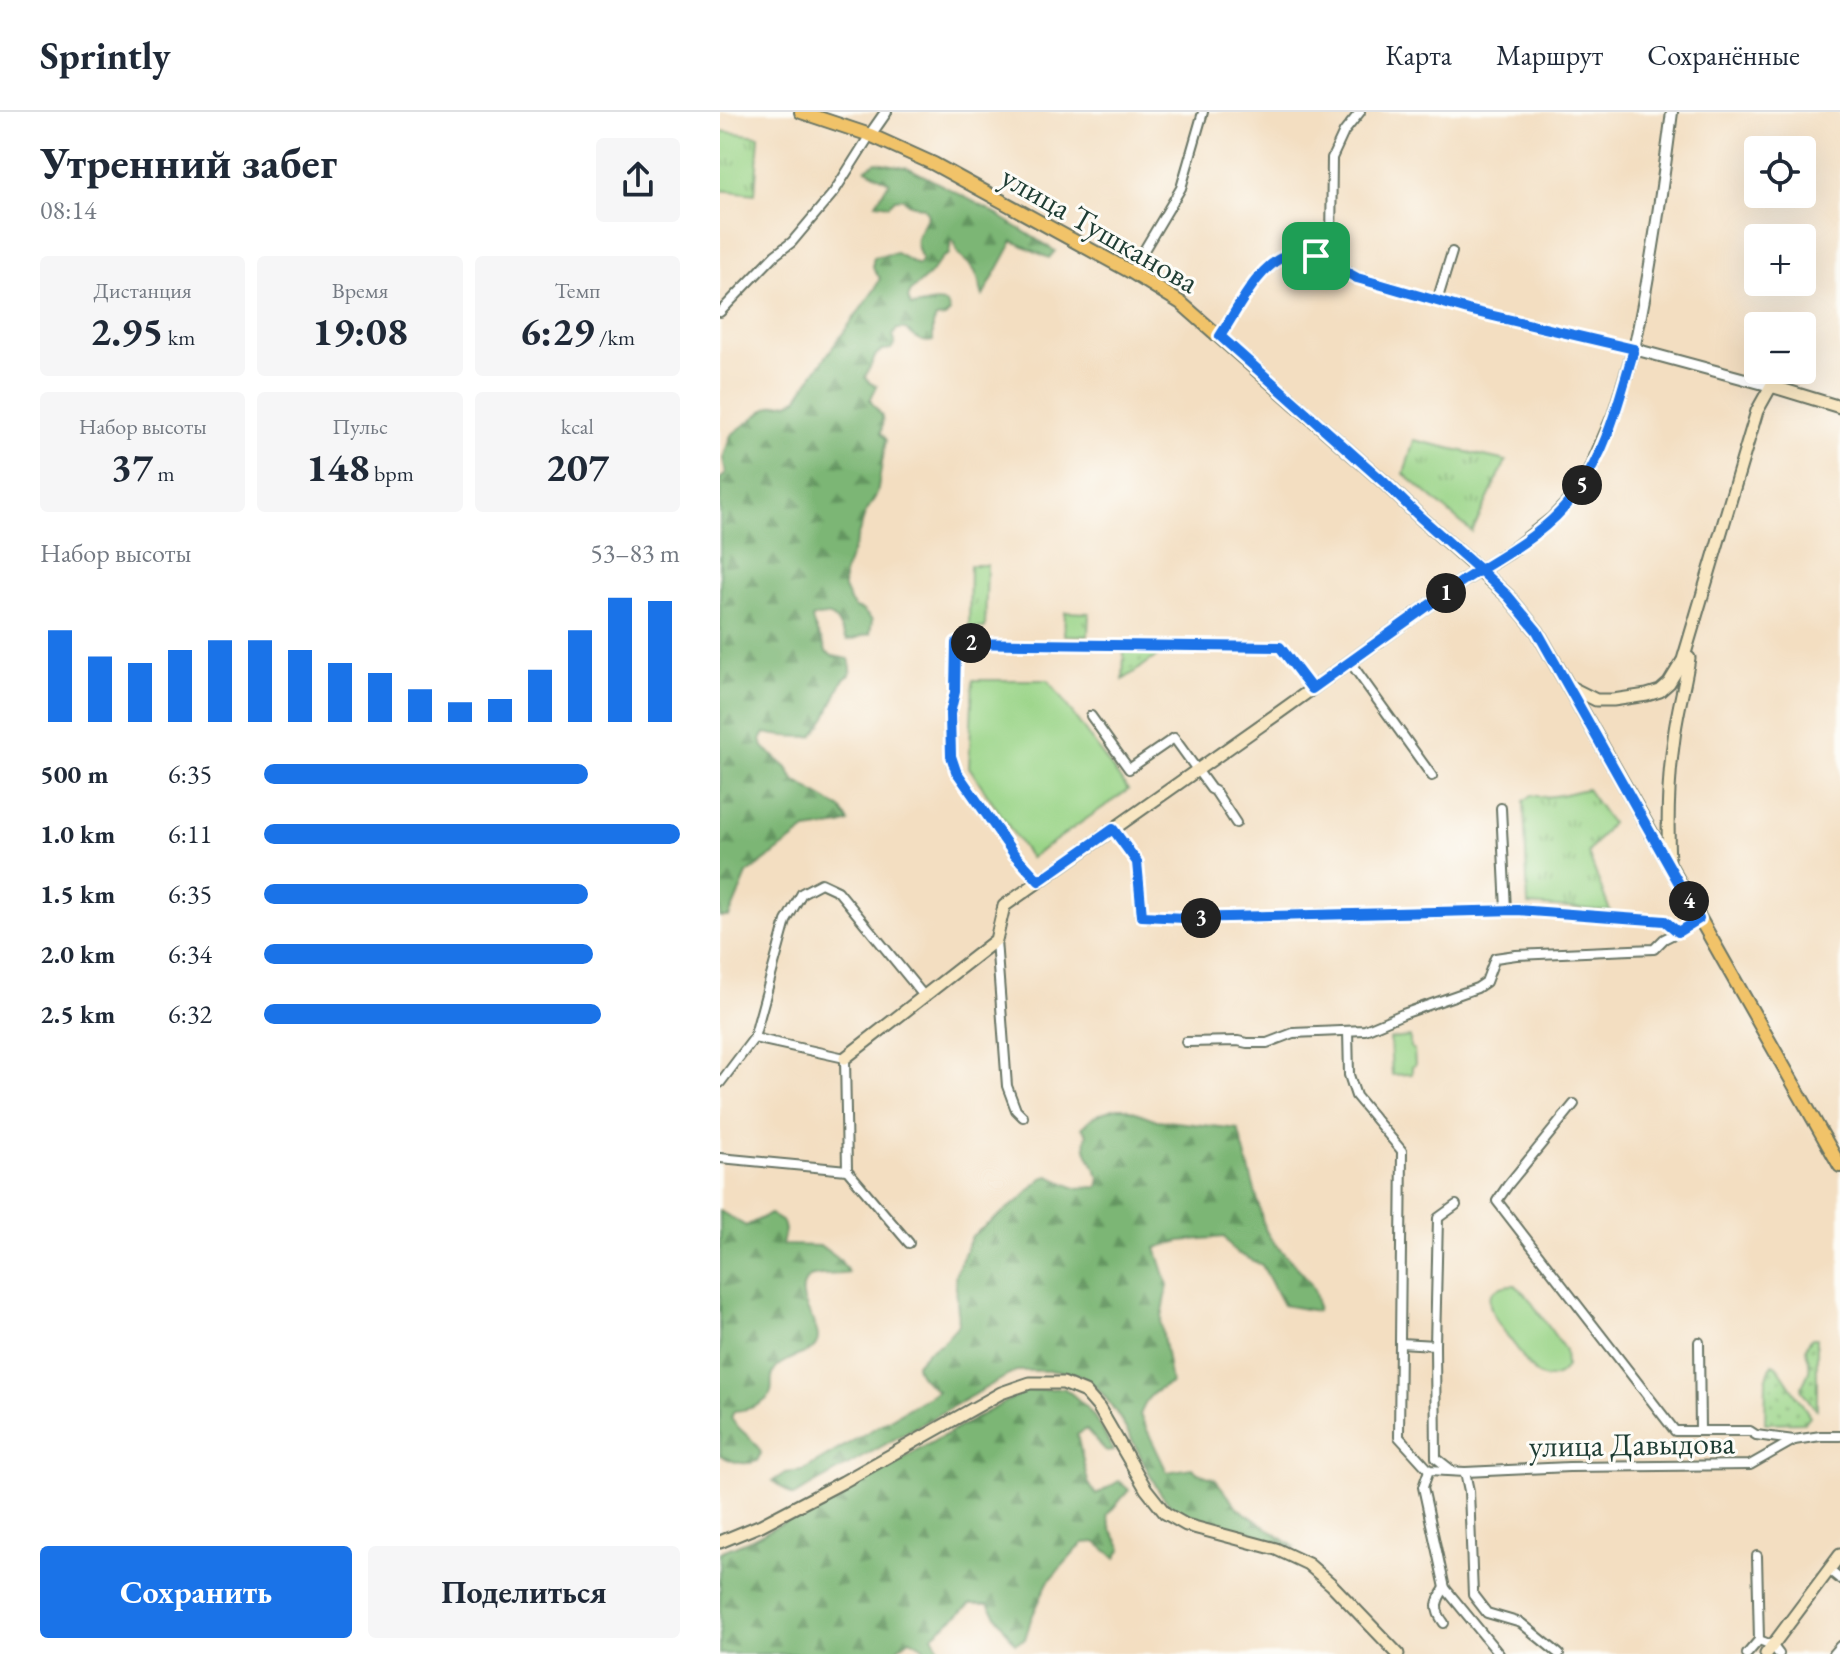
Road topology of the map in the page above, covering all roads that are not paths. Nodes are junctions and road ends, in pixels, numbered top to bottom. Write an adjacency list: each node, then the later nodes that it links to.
1 (801, 112): 6 (main road, улица Тушканова)
2 (886, 112): 6 (street)
3 (1203, 112): 9 (street)
4 (1360, 112): 8 (street)
5 (1672, 112): 13 (street)
6 (870, 135): 9 (main road, улица Тушканова); 11 (street)
7 (1452, 252): 10 (street)
8 (1316, 256): 10 (street); 12 (street)
9 (1131, 272): 12 (main road, улица Тушканова)
10 (1437, 301): 13 (street)
11 (720, 312)
12 (1220, 336): 16 (main road, улица Тушканова)
13 (1634, 349): 14 (street); 16 (main road)
14 (1771, 386): 15 (main road); 17 (main road)
15 (1840, 407)
16 (1480, 570): 18 (main road); 19 (main road, улица Тушканова)
17 (1694, 625): 19 (main road); 27 (main road)
18 (1350, 662): 20 (main road); 23 (street)
19 (1568, 686): 27 (main road, улица Тушканова)
20 (1312, 689): 22 (main road); 28 (street)
21 (1091, 716): 22 (street)
22 (1197, 770): 25 (street); 26 (main road)
23 (1432, 776)
24 (1501, 808): 29 (street)
25 (1236, 823)
26 (1113, 829): 28 (main road); 29 (street)
27 (1669, 864): 30 (main road, улица Тушканова)
28 (1039, 881): 32 (main road)
29 (1506, 910): 31 (street)
30 (1699, 919): 31 (street); 42 (main road, улица Тушканова)
31 (1678, 932): 34 (street)
32 (996, 940): 33 (main road); 40 (street)
33 (924, 996): 35 (street); 37 (main road)
34 (1348, 1031): 36 (street); 47 (street)
35 (754, 1038): 37 (street); 38 (street)
36 (1186, 1042)
37 (845, 1058): 43 (street)
38 (720, 1083)
39 (1574, 1104): 49 (street)
40 (1023, 1117)
41 (720, 1158): 43 (street)
42 (1840, 1166)
43 (847, 1170): 45 (street)
44 (1456, 1205): 48 (street)
45 (909, 1243)
46 (1699, 1342): 49 (street)
47 (1400, 1343): 48 (street); 52 (street)
48 (1435, 1345): 53 (street)
49 (1700, 1431): 51 (street)
50 (1840, 1436): 51 (street, улица Давыдова)
51 (1794, 1440): 54 (street, улица Давыдова)
52 (1429, 1470): 53 (street, улица Давыдова); 60 (street)
53 (1452, 1471): 54 (street, улица Давыдова)
54 (1465, 1472): 67 (street)
55 (720, 1542): 65 (main road)
56 (1840, 1555): 58 (main road)
57 (1757, 1556): 62 (street)
58 (1829, 1570): 59 (street); 64 (main road)
59 (1840, 1579)
60 (1445, 1588): 61 (street); 66 (street)
61 (1444, 1623)
62 (1759, 1640): 64 (street); 68 (street)
63 (1840, 1646): 69 (street)
64 (1772, 1651)
65 (1398, 1654)
66 (1499, 1654)
67 (1559, 1654)
68 (1747, 1654)
69 (1833, 1654)

